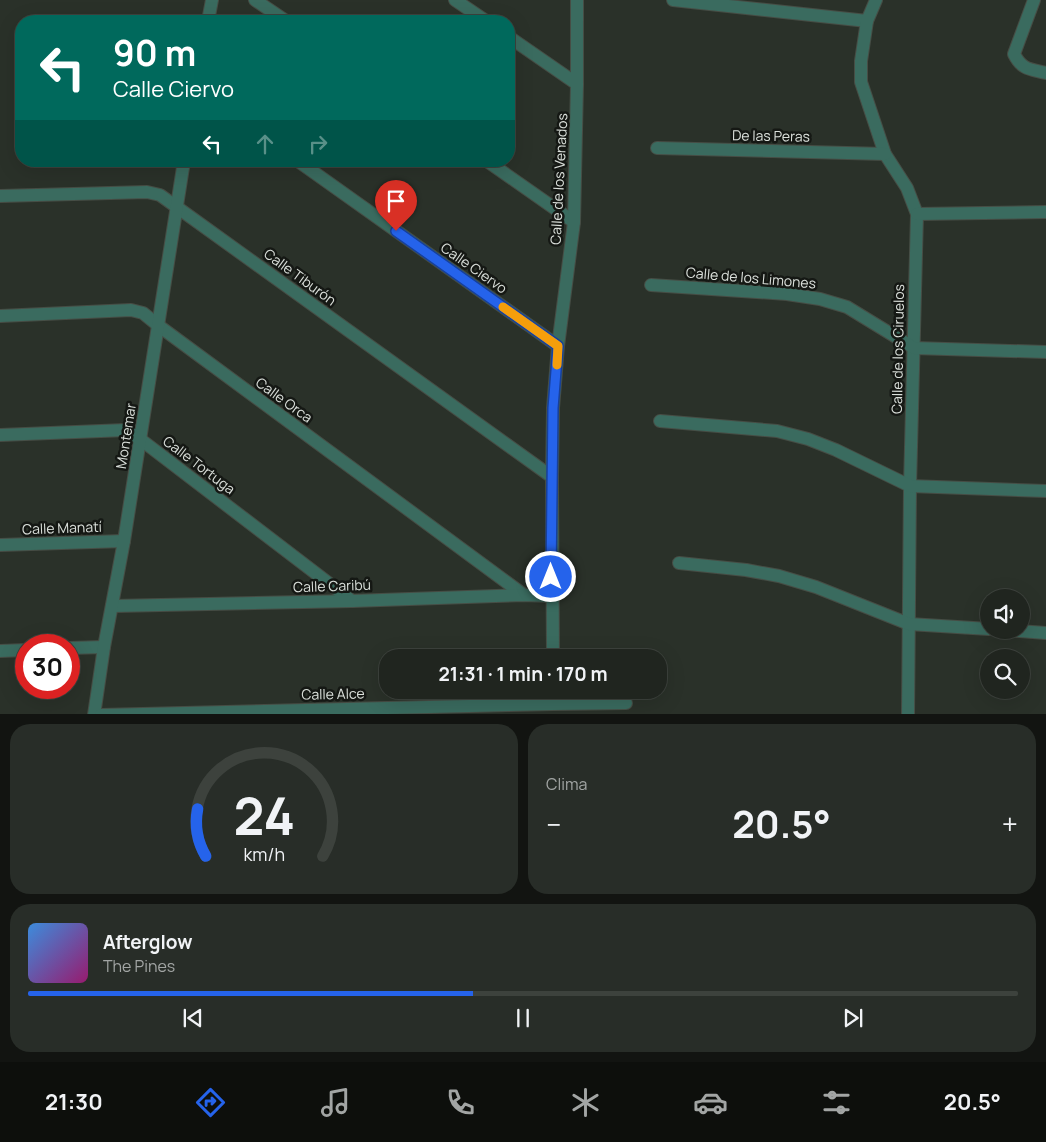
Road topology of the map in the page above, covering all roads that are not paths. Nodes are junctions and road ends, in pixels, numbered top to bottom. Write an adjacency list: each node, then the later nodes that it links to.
1 (212, 0): 8 (street)
2 (255, 0): 9 (street)
3 (456, 0): 10 (street)
4 (577, 0): 14 (street, Calle de los Venados)
5 (673, 0): 11 (street)
6 (876, 0): 11 (street, Calle de los Ciruelos)
7 (1034, 0): 13 (street)
8 (209, 15)
9 (277, 15)
10 (477, 15)
11 (867, 21): 16 (street, Calle de los Ciruelos)
12 (515, 41): 14 (street)
13 (1046, 73)
14 (577, 84): 24 (street, Calle de los Venados)
15 (657, 148): 16 (street, De las Peras)
16 (885, 154): 23 (street, Calle de los Ciruelos)
17 (183, 167): 21 (street, Montemar)
18 (306, 167): 28 (street, Calle Ciervo)
19 (496, 167): 24 (street)
20 (0, 196): 21 (street, Calle Tiburón)
21 (176, 206): 27 (street, Montemar); 34 (street, Calle Tiburón)
22 (1046, 212): 23 (street)
23 (917, 214): 29 (street, Calle de los Ciruelos)
24 (574, 222): 28 (street, Calle de los Venados)
25 (651, 285): 29 (street, Calle de los Limones)
26 (0, 316): 27 (street, Calle Orca)
27 (158, 326): 33 (street, Montemar); 40 (street, Calle Orca)
28 (558, 346): 34 (street, Calle de los Venados)
29 (914, 348): 30 (street, Calle de los Limones); 35 (street, Calle de los Ciruelos)
30 (1046, 352)
31 (660, 421): 35 (street)
32 (0, 435): 33 (street, Calle Tortuga)
33 (140, 439): 37 (street, Montemar); 42 (street, Calle Tortuga)
34 (552, 477): 41 (street, Calle de los Venados)
35 (910, 486): 36 (street); 44 (street, Calle de los Ciruelos)
36 (1046, 491)
37 (124, 541): 38 (street, Calle Manatí); 43 (street, Montemar)
38 (0, 545)
39 (678, 563): 44 (street)
40 (524, 595): 41 (street, Calle Caribú); 42 (street, Calle Caribú)
41 (551, 596): 50 (street, Calle de los Venados)
42 (352, 601): 43 (street, Calle Caribú)
43 (113, 606): 48 (street, Montemar)
44 (909, 624): 45 (street); 58 (street, Calle de los Ciruelos)
45 (980, 628)
46 (1030, 631): 47 (street)
47 (1046, 632)
48 (104, 647): 49 (street); 56 (street, Montemar)
49 (80, 648)
50 (552, 649)
51 (15, 650): 52 (street)
52 (0, 651)
53 (553, 699): 54 (street)
54 (553, 704): 55 (street, Calle Alce); 57 (street, Calle Alce)
55 (626, 704)
56 (94, 714)
57 (101, 714)
58 (908, 714)

